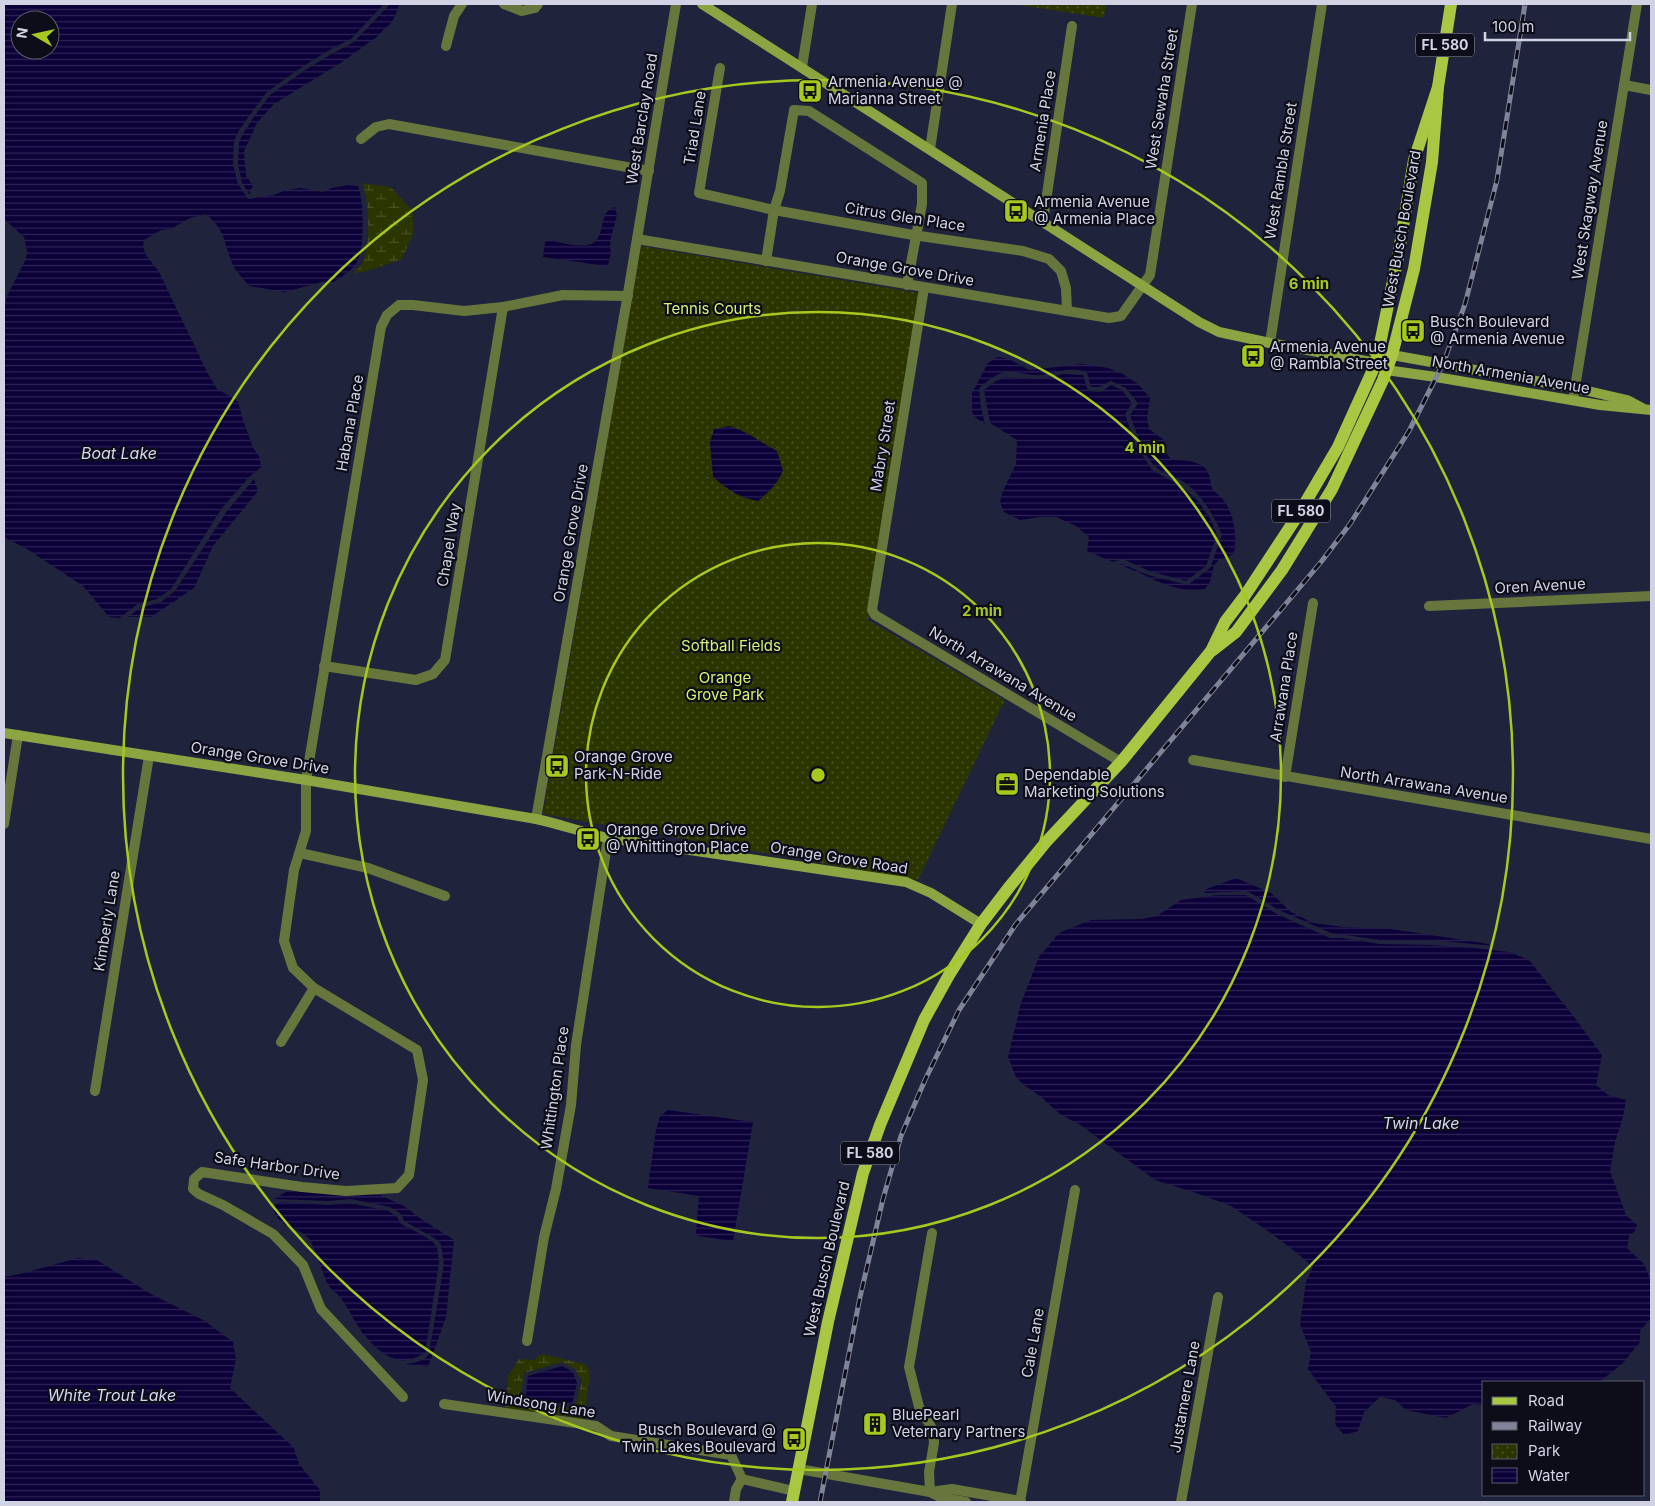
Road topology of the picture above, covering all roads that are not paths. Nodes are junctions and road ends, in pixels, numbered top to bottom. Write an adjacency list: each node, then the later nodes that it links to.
1 (462, 4): 13 (street)
2 (504, 4): 3 (street)
3 (538, 4)
4 (676, 4): 21 (street, West Barclay Road)
5 (702, 4): 14 (main road, North Armenia Avenue)
6 (812, 4): 14 (street)
7 (952, 4): 20 (street)
8 (1192, 4): 29 (street, West Sewaha Street)
9 (1322, 4): 34 (street, West Rambla Street)
10 (1451, 4): 17 (main road, West Busch Boulevard / FL 580)
11 (1637, 4): 16 (street, West Skagway Avenue)
12 (1072, 26): 24 (street, Armenia Place)
13 (446, 46)
14 (802, 67): 20 (main road, North Armenia Avenue)
15 (720, 68): 22 (street, Triad Lane)
16 (1624, 85): 18 (street); 37 (street, West Skagway Avenue)
17 (1438, 87): 35 (main road, West Busch Boulevard / FL 580); 36 (main road, West Busch Boulevard / FL 580)
18 (1651, 90)
19 (361, 139): 21 (street)
20 (930, 150): 24 (main road, North Armenia Avenue)
21 (649, 170): 26 (street, West Barclay Road)
22 (699, 193): 23 (street, Citrus Glen Place)
23 (774, 210): 25 (street, Citrus Glen Place); 25 (street); 27 (street)
24 (1043, 221): 29 (main road, North Armenia Avenue)
25 (915, 235): 28 (street); 33 (street, Citrus Glen Place)
26 (637, 239): 27 (street, Orange Grove Drive); 31 (street, Orange Grove Drive)
27 (766, 261): 28 (street, Orange Grove Drive)
28 (907, 285): 30 (street, Orange Grove Drive)
29 (1142, 286): 33 (street, Orange Grove Drive); 34 (main road, North Armenia Avenue)
30 (924, 288): 33 (street, Orange Grove Drive); 43 (street, Mabry Street)
31 (628, 296): 32 (street, Habana Place); 52 (street, Orange Grove Drive)
32 (503, 307): 44 (street, Habana Place); 44 (street, Chapel Way)
33 (1067, 311)
34 (1270, 343): 36 (main road, North Armenia Avenue)
35 (1392, 355): 36 (main road, West Busch Boulevard); 37 (main road, North Armenia Avenue)
36 (1381, 366): 38 (main road, North Armenia Avenue); 49 (main road, West Busch Boulevard / FL 580)
37 (1575, 388): 38 (street, West Skagway Avenue); 39 (main road, North Armenia Avenue)
38 (1573, 400): 39 (main road, North Armenia Avenue)
39 (1648, 410)
40 (1651, 596): 42 (street, Oren Avenue)
41 (1313, 603): 50 (street, Arrawana Place)
42 (1429, 606)
43 (872, 610): 49 (street, North Arrawana Avenue)
44 (324, 666): 51 (street, Habana Place)
45 (4, 733): 46 (main road, Orange Grove Drive)
46 (18, 736): 47 (main road, Orange Grove Drive); 53 (street)
47 (149, 756): 51 (main road, Orange Grove Drive); 61 (street, Kimberly Lane)
48 (1193, 760): 50 (street, North Arrawana Avenue)
49 (1121, 762): 58 (main road, West Busch Boulevard / FL 580)
50 (1285, 776): 55 (street, North Arrawana Avenue)
51 (306, 780): 52 (main road, Orange Grove Drive); 56 (street, Safe Harbor Drive)
52 (536, 820): 54 (main road, Orange Grove Road)
53 (4, 824)
54 (608, 838): 58 (main road, Orange Grove Road); 65 (street, Whittington Place)
55 (1651, 839)
56 (300, 853): 57 (street); 59 (street, Safe Harbor Drive)
57 (444, 896)
58 (981, 924): 68 (main road, West Busch Boulevard / FL 580)
59 (314, 988): 60 (street); 66 (street, Safe Harbor Drive)
60 (280, 1042)
61 (95, 1091)
62 (1075, 1190): 75 (street, Cale Lane)
63 (932, 1233): 70 (street)
64 (1218, 1297): 76 (street, Justamere Lane)
65 (527, 1342)
66 (402, 1397)
67 (444, 1404): 69 (street, Windsong Lane)
68 (799, 1469): 70 (street); 71 (main road, West Busch Boulevard / FL 580)
69 (742, 1479): 71 (street); 73 (street)
70 (930, 1492): 72 (street); 74 (street)
71 (793, 1497)
72 (993, 1499): 75 (street)
73 (734, 1502)
74 (966, 1502)
75 (1020, 1502)
76 (1181, 1502)

